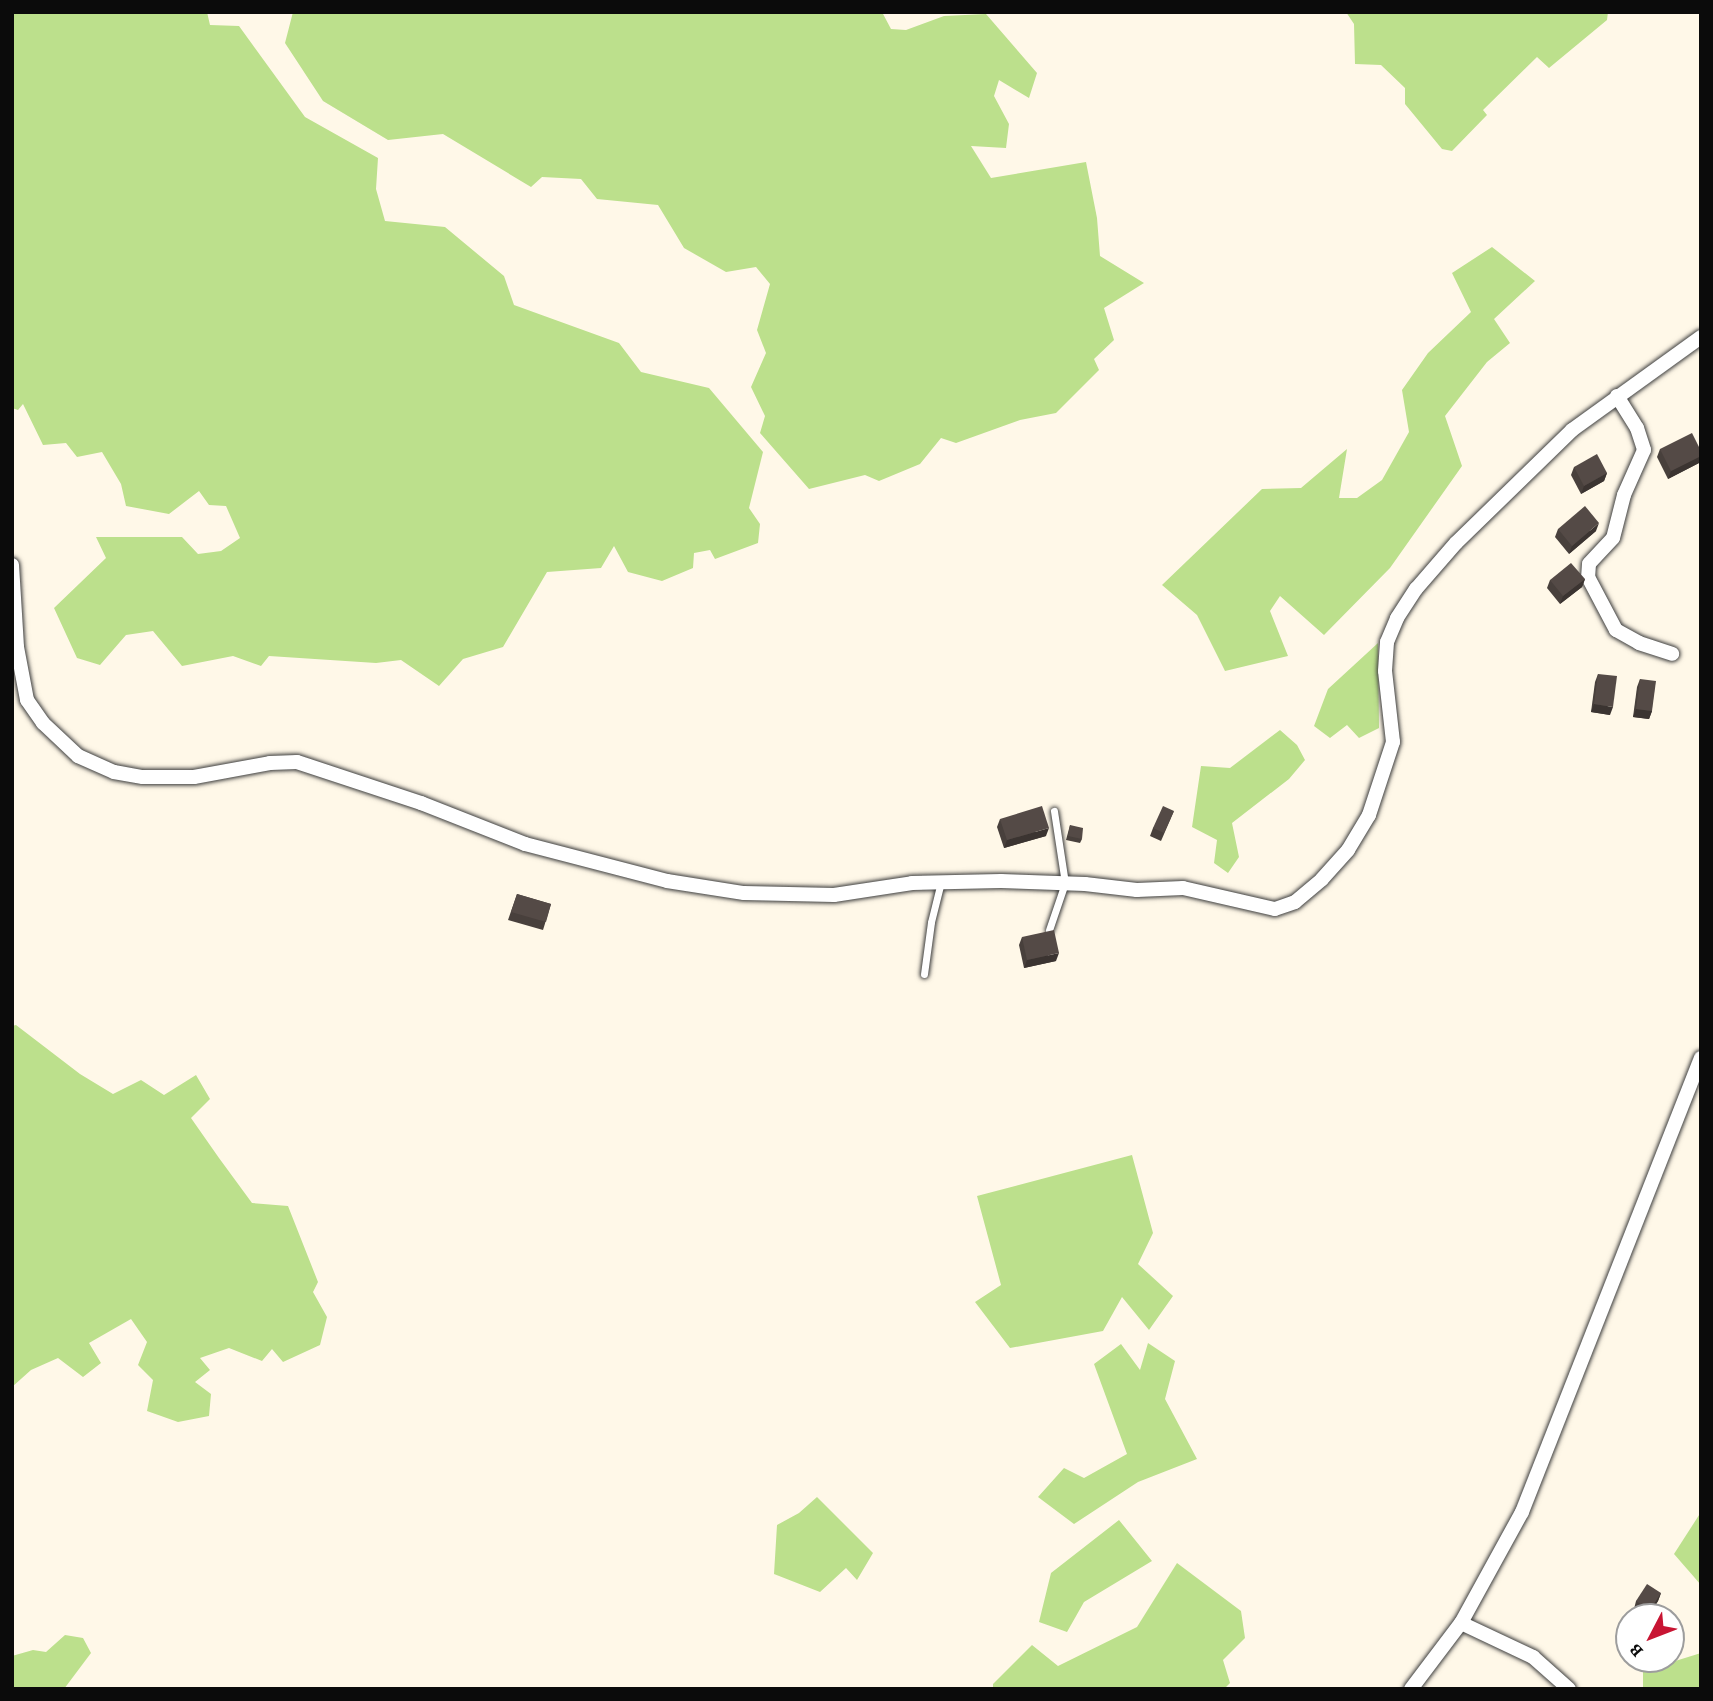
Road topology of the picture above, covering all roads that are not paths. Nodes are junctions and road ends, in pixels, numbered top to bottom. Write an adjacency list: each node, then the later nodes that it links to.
1 (1701, 337): 2 (street)
2 (1618, 396): 4 (street); 7 (street)
3 (12, 565): 6 (street)
4 (1672, 653)
5 (1054, 811): 7 (lane)
6 (941, 882): 7 (street); 9 (lane)
7 (1065, 883): 8 (lane)
8 (1049, 930)
9 (924, 974)
10 (1701, 1058): 11 (street)
11 (1461, 1623): 12 (street); 13 (street)
12 (1411, 1689)
13 (1569, 1689)

